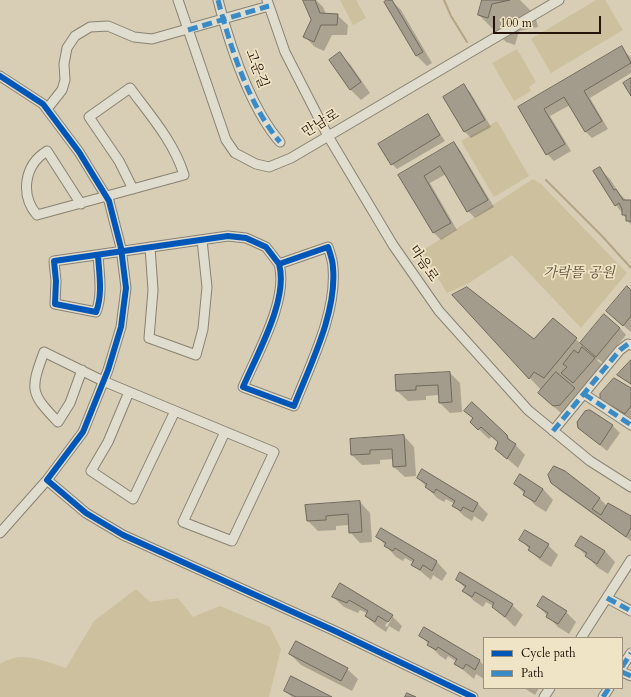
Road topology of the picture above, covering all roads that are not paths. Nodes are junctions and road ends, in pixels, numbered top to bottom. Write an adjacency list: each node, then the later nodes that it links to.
1 (178, 0): 6 (street, 만남로)
2 (218, 0): 5 (street, 고운길)
3 (559, 0): 9 (street, 만남로)
4 (268, 3): 5 (street); 9 (street, 마음로)
5 (223, 19): 6 (street); 10 (street, 고운길)
6 (188, 30): 8 (street); 9 (street, 만남로)
7 (0, 76): 8 (street)
8 (47, 109): 12 (street)
9 (328, 136): 26 (street, 마음로)
10 (280, 142)
11 (133, 189): 11 (street); 12 (street)
12 (107, 197): 13 (street); 16 (street)
13 (81, 204): 13 (street)
14 (202, 240): 15 (street); 15 (street); 18 (street)
15 (150, 247): 16 (street)
16 (121, 251): 17 (street); 21 (street)
17 (98, 254): 17 (street)
18 (280, 264): 18 (street)
19 (631, 345): 23 (street)
20 (82, 370): 20 (street); 21 (street)
21 (104, 381): 22 (street); 28 (street)
22 (129, 392): 24 (street); 24 (street)
23 (584, 394): 25 (street); 26 (street)
24 (175, 411): 27 (street)
25 (631, 424)
26 (553, 431): 29 (street, 마음로)
27 (225, 432): 27 (street)
28 (47, 480): 30 (street); 37 (street)
29 (631, 487)
30 (0, 533)
31 (631, 560): 32 (street)
32 (607, 598): 33 (street); 34 (street)
33 (631, 611)
34 (582, 637)
35 (631, 653): 36 (street)
36 (623, 666)
37 (473, 697)

